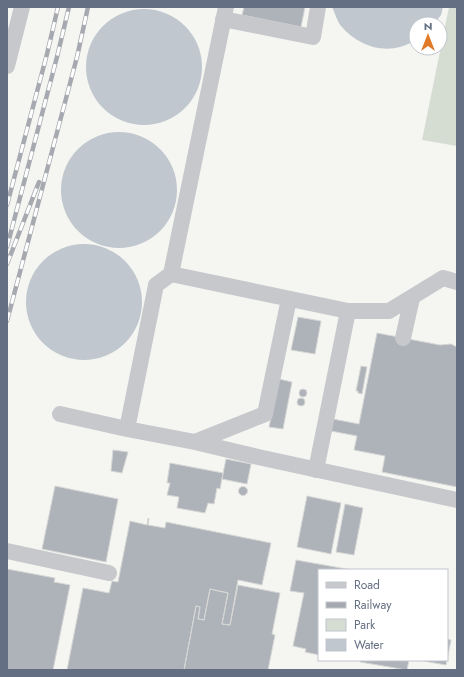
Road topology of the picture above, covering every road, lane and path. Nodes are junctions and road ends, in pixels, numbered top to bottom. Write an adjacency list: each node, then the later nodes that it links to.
1 (22, 7): 4 (lane)
2 (318, 7): 3 (lane)
3 (225, 13): 5 (lane)
4 (7, 66)
5 (171, 274): 8 (lane); 12 (lane)
6 (457, 282): 7 (lane)
7 (412, 298): 9 (lane); 10 (lane)
8 (289, 299): 9 (lane); 13 (lane)
9 (348, 311): 14 (lane)
10 (403, 338)
11 (60, 414): 12 (lane)
12 (127, 429): 13 (lane)
13 (195, 442): 14 (lane)
14 (316, 470): 15 (lane)
15 (457, 500)
16 (7, 551): 17 (lane)
17 (109, 573)

